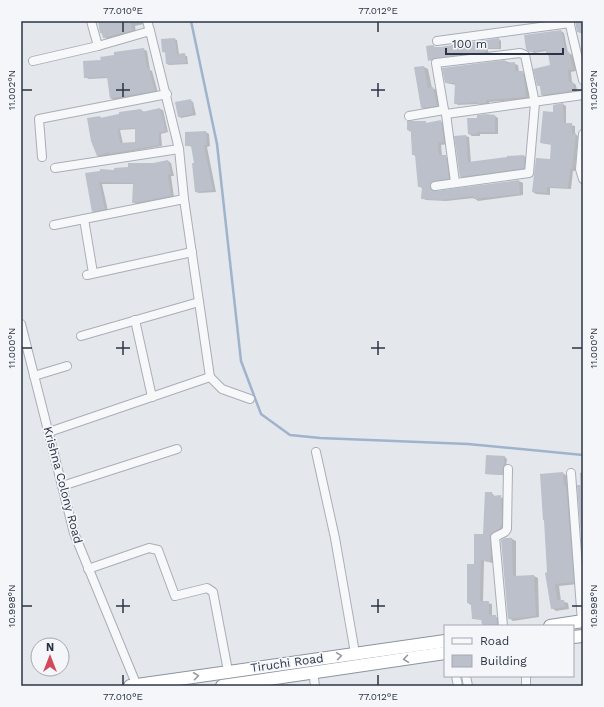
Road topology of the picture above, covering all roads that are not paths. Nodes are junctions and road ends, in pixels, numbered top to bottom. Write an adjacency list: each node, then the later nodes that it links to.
1 (91, 21): 6 (street)
2 (148, 21): 4 (street)
3 (570, 22): 5 (street); 8 (street)
4 (150, 31): 6 (street); 9 (street)
5 (437, 41)
6 (98, 46): 7 (street)
7 (33, 61)
8 (583, 80)
9 (167, 94): 15 (street); 16 (street)
10 (583, 95): 11 (street)
11 (535, 103): 12 (street); 12 (street); 19 (street)
12 (445, 112): 13 (street); 19 (street)
13 (409, 116)
14 (583, 134): 18 (street)
15 (179, 149): 17 (street); 21 (street)
16 (42, 157)
17 (55, 168)
18 (583, 179)
19 (455, 182): 20 (street)
20 (435, 186)
21 (184, 199): 22 (street); 24 (street)
22 (84, 219): 23 (street); 24 (street)
23 (54, 225)
24 (192, 252): 25 (street)
25 (199, 302): 26 (street); 31 (street)
26 (136, 320): 28 (street); 32 (street)
27 (21, 324): 30 (street, Krishna Colony Road)
28 (81, 336)
29 (67, 366): 30 (street)
30 (34, 376): 34 (street, Krishna Colony Road)
31 (210, 377): 32 (street); 33 (street)
32 (152, 397): 34 (street)
33 (250, 399)
34 (48, 432): 39 (street, Krishna Colony Road)
35 (177, 449): 39 (street)
36 (316, 452): 45 (street)
37 (508, 469): 42 (street)
38 (571, 473): 41 (street)
39 (62, 486): 40 (street, Krishna Colony Road)
40 (88, 569): 47 (street); 51 (street, Krishna Colony Road)
41 (582, 622): 43 (highway)
42 (503, 625)
43 (558, 625)
44 (444, 641): 45 (highway, Tiruchi Road)
45 (355, 653): 47 (highway, Tiruchi Road, one-way to 45)
46 (444, 653): 48 (highway, one-way to 48)
47 (228, 671): 49 (highway, Tiruchi Road, one-way to 47)
48 (313, 671): 50 (highway); 53 (street)
49 (173, 683): 51 (highway, Tiruchi Road)
50 (264, 683): 52 (highway)
51 (134, 686)
52 (222, 686)
53 (315, 686)

